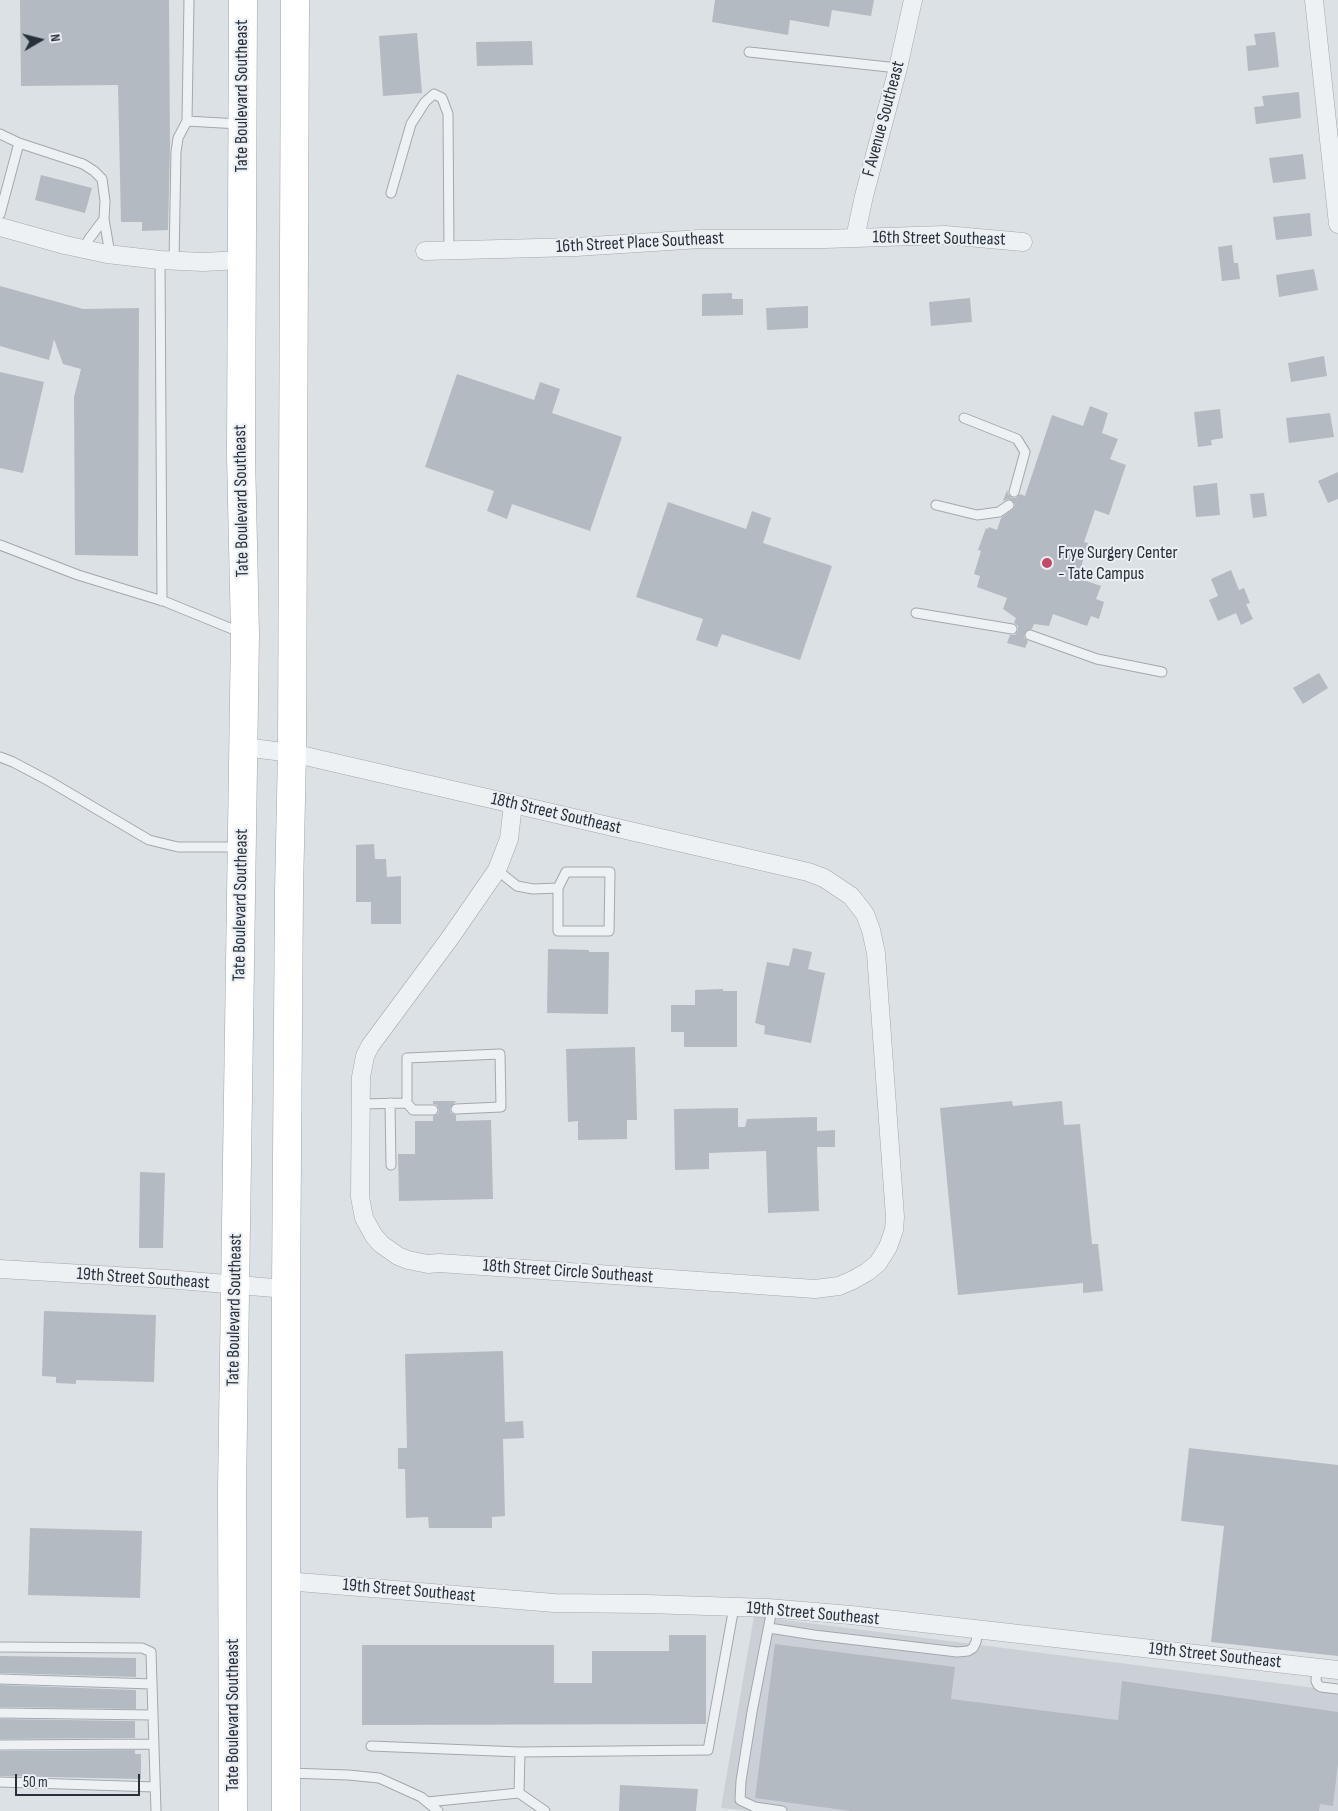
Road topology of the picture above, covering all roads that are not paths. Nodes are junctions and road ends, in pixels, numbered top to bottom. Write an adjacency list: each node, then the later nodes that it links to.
1 (189, 0): 8 (lane)
2 (243, 0): 9 (main road, Tate Boulevard Southeast)
3 (295, 0): 37 (main road)
4 (913, 0): 7 (street, F Avenue Southeast)
5 (1314, 0): 15 (street)
6 (749, 52): 7 (lane)
7 (898, 68): 17 (street, F Avenue Southeast)
8 (186, 121): 9 (lane); 23 (lane)
9 (242, 124): 24 (main road, Tate Boulevard Southeast)
10 (0, 134): 11 (lane)
11 (20, 143): 13 (lane); 14 (lane)
12 (390, 193): 21 (lane)
13 (0, 214)
14 (104, 219): 19 (lane); 22 (lane)
15 (1338, 224)
16 (0, 227): 19 (street)
17 (855, 238): 18 (street, 16th Street Southeast); 21 (street, 16th Street Place Southeast)
18 (1023, 242)
19 (84, 249): 22 (street)
20 (425, 251): 21 (street, 16th Street Place Southeast)
21 (449, 251)
22 (110, 254): 23 (street)
23 (167, 260): 24 (street); 30 (lane)
24 (241, 260): 33 (main road, Tate Boulevard Southeast)
25 (964, 418): 26 (lane)
26 (1014, 492)
27 (936, 505): 28 (lane)
28 (1010, 505)
29 (0, 545): 30 (lane)
30 (162, 600): 33 (lane)
31 (916, 613): 32 (lane)
32 (1012, 629)
33 (245, 634): 36 (main road, Tate Boulevard Southeast)
34 (1030, 635): 35 (lane)
35 (1162, 672)
36 (243, 747): 37 (street, 18th Street Southeast); 40 (main road, Tate Boulevard Southeast)
37 (292, 753): 39 (street, 18th Street Southeast); 52 (main road)
38 (0, 757): 40 (lane)
39 (513, 804): 41 (street, 18th Street Circle Southeast); 43 (street, 18th Street Southeast)
40 (242, 847): 51 (main road, Tate Boulevard Southeast)
41 (497, 870): 42 (lane); 46 (street, 18th Street Circle Southeast)
42 (558, 888): 42 (lane)
43 (859, 905): 46 (street, 18th Street Circle Southeast)
44 (390, 1103): 45 (lane); 46 (lane); 49 (lane)
45 (407, 1103): 47 (lane); 48 (lane)
46 (361, 1104)
47 (456, 1109)
48 (433, 1110)
49 (391, 1164)
50 (0, 1269): 51 (street, 19th Street Southeast)
51 (235, 1286): 52 (street, 19th Street Southeast); 76 (main road, Tate Boulevard Southeast)
52 (286, 1289): 53 (main road)
53 (286, 1580): 54 (street, 19th Street Southeast); 70 (main road)
54 (734, 1607): 55 (street, 19th Street Southeast); 69 (lane)
55 (772, 1609): 56 (lane); 57 (street, 19th Street Southeast)
56 (769, 1628): 57 (lane); 80 (lane)
57 (978, 1630): 59 (street, 19th Street Southeast)
58 (0, 1647): 62 (lane)
59 (1317, 1667): 60 (street, 19th Street Southeast); 63 (lane)
60 (1338, 1670)
61 (0, 1679): 62 (lane)
62 (152, 1684): 65 (lane)
63 (1338, 1689)
64 (0, 1713): 65 (lane)
65 (153, 1715): 66 (lane)
66 (154, 1744): 67 (lane); 72 (lane)
67 (0, 1745)
68 (371, 1746): 69 (lane)
69 (520, 1752): 73 (lane)
70 (287, 1773): 74 (lane); 77 (main road)
71 (0, 1782): 72 (lane)
72 (155, 1787): 75 (lane)
73 (519, 1793): 74 (lane); 79 (lane)
74 (428, 1802): 78 (lane)
75 (156, 1811)
76 (233, 1811)
77 (286, 1811)
78 (438, 1811)
79 (545, 1811)
80 (782, 1811)

